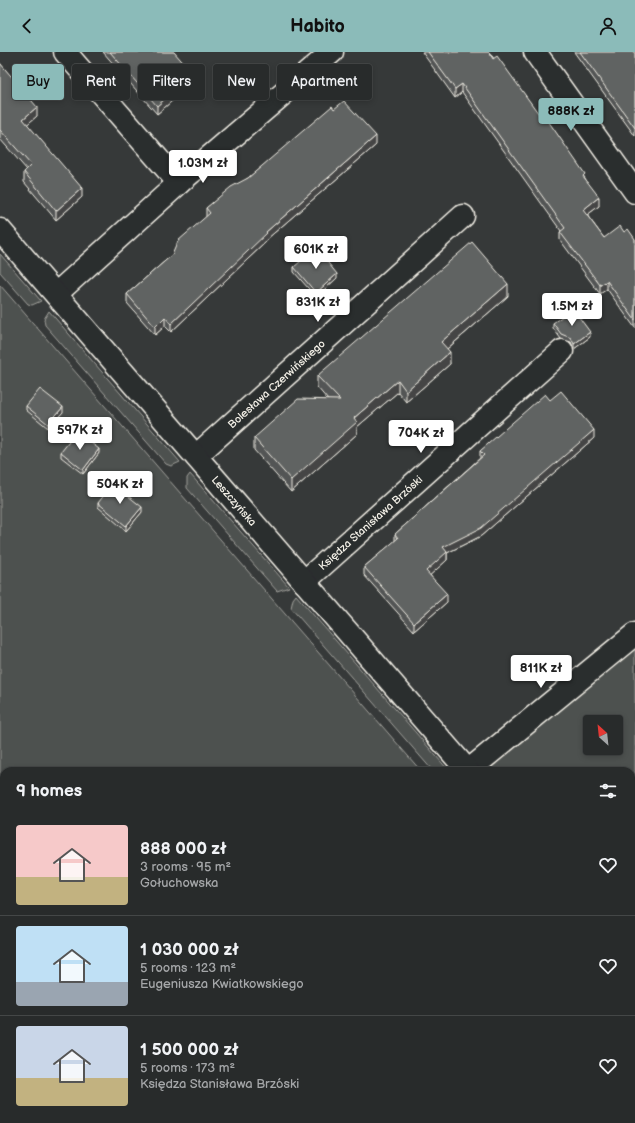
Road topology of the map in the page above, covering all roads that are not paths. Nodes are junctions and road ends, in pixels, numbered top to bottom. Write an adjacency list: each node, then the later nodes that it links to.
1 (65, 52): 4 (street)
2 (332, 52): 4 (street)
3 (535, 52): 5 (street)
4 (179, 183): 8 (street)
5 (635, 192)
6 (463, 216): 10 (street, Bolesława Czerwińskiego)
7 (0, 230): 8 (street, Leszczyńska)
8 (56, 294): 10 (street, Leszczyńska)
9 (562, 351): 11 (street, Księdza Stanisława Brzóski)
10 (196, 456): 11 (street, Leszczyńska)
11 (304, 582): 13 (street, Leszczyńska)
12 (635, 634): 14 (street)
13 (465, 767)
14 (473, 767)

